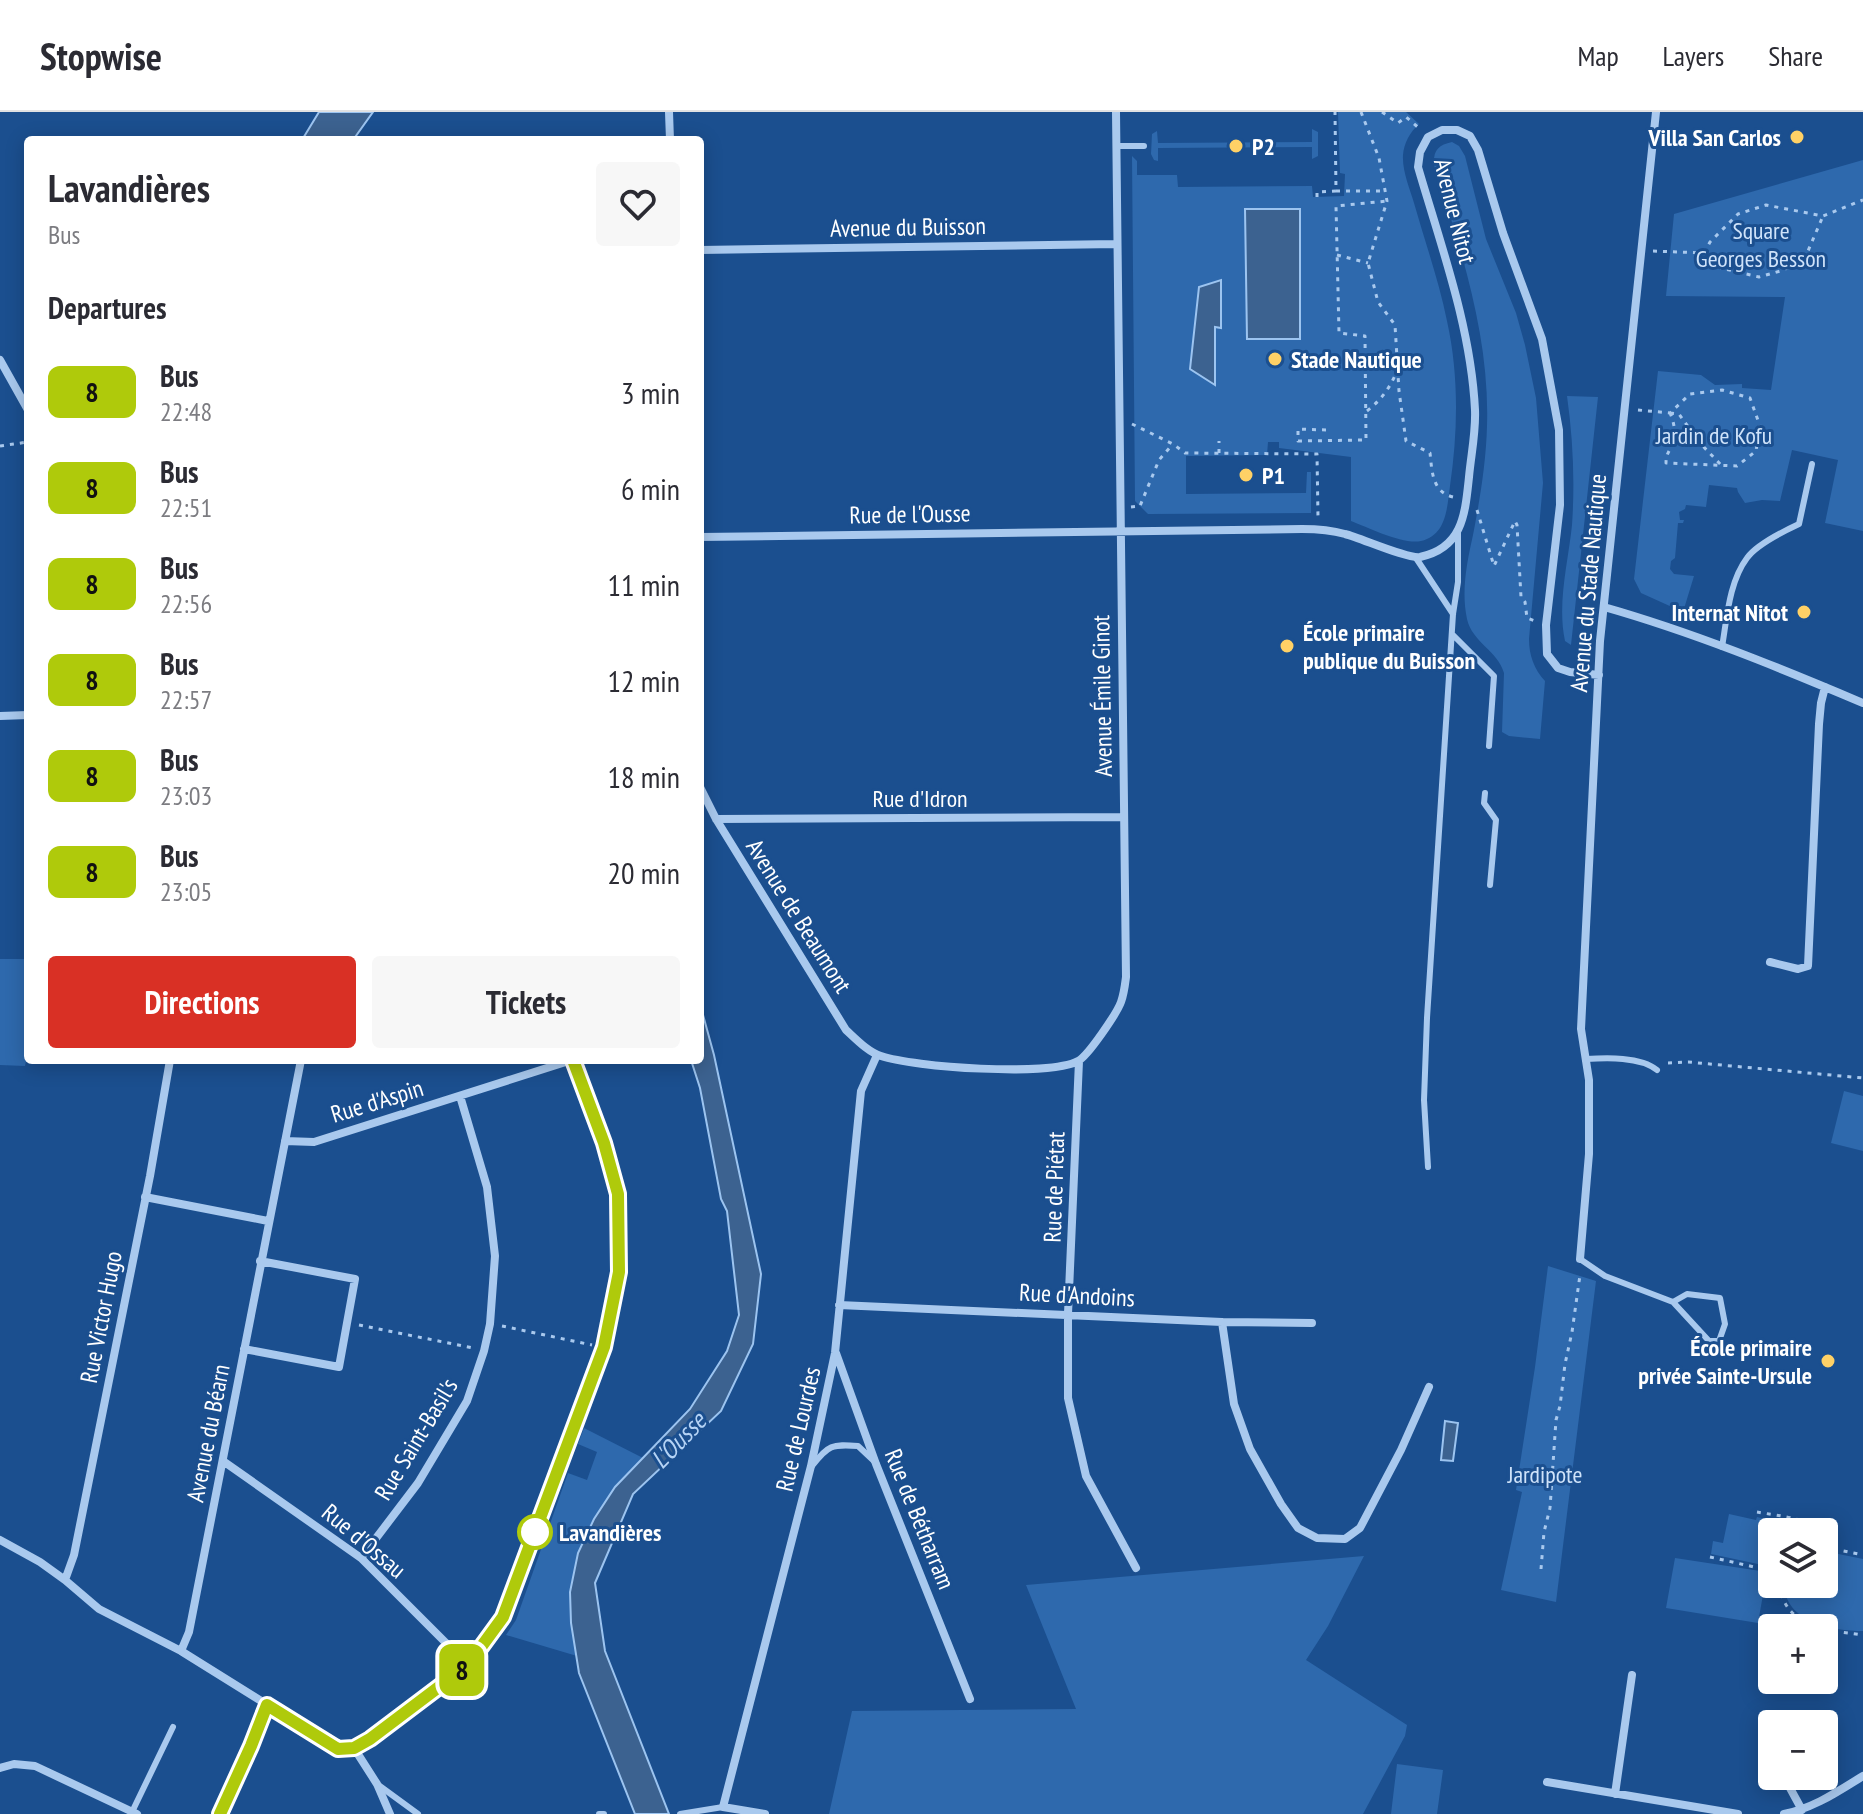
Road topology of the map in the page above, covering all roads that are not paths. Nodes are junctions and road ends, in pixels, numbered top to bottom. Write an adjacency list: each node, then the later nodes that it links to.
1 (669, 112): 4 (street)
2 (1116, 112): 5 (street, Avenue Émile Ginot)
3 (1656, 112): 16 (street, Avenue du Stade Nautique)
4 (670, 136)
5 (1116, 146): 6 (lane); 7 (street, Avenue Émile Ginot)
6 (1144, 146)
7 (1116, 244): 8 (street, Avenue du Buisson); 12 (street, Avenue Émile Ginot)
8 (704, 250)
9 (0, 360): 10 (street)
10 (24, 403)
11 (1812, 464): 19 (lane)
12 (1120, 530): 14 (street, Rue de l'Ousse); 15 (street); 28 (street, Avenue Émile Ginot)
13 (1458, 533): 15 (street); 17 (lane); 20 (street, Avenue Nitot)
14 (704, 537)
15 (1416, 558): 17 (lane)
16 (1604, 607): 19 (street); 20 (street, Avenue du Stade Nautique)
17 (1453, 614): 18 (lane)
18 (1452, 634): 25 (lane); 42 (lane)
19 (1722, 647): 21 (street)
20 (1599, 675): 33 (street, Avenue du Stade Nautique)
21 (1825, 687): 22 (street); 31 (street)
22 (1863, 703)
23 (24, 715): 24 (street)
24 (0, 716)
25 (1489, 746)
26 (1485, 793): 30 (lane)
27 (704, 795): 29 (street, Avenue de Beaumont)
28 (1124, 817): 29 (street, Rue d'Idron); 34 (street, Avenue Émile Ginot)
29 (716, 819): 32 (street, Avenue de Beaumont)
30 (1490, 885)
31 (1770, 962)
32 (877, 1055): 34 (street); 48 (street, Rue de Lourdes)
33 (1585, 1059): 39 (lane); 45 (street, Avenue du Stade Nautique)
34 (1079, 1061): 49 (street, Rue de Piétat)
35 (169, 1064): 43 (street, Rue Victor Hugo)
36 (300, 1064): 41 (street, Avenue du Béarn)
37 (560, 1064): 40 (street, Rue d'Aspin)
38 (574, 1064): 63 (street)
39 (1657, 1070)
40 (460, 1096): 41 (street, Rue d'Aspin); 59 (street, Rue Saint-Basil's)
41 (285, 1141): 44 (street, Avenue du Béarn)
42 (1428, 1167)
43 (145, 1197): 44 (street); 61 (street, Rue Victor Hugo)
44 (268, 1221): 46 (street, Avenue du Béarn)
45 (1580, 1259): 47 (lane)
46 (260, 1261): 52 (street, Avenue du Béarn); 52 (street)
47 (1673, 1302): 47 (lane)
48 (839, 1305): 49 (street, Rue d'Andoins); 53 (street, Rue de Lourdes)
49 (1068, 1314): 50 (street, Rue d'Andoins); 60 (street, Rue de Piétat)
50 (1222, 1322): 51 (street, Rue d'Andoins); 54 (street)
51 (1312, 1323)
52 (244, 1349): 55 (street, Avenue du Béarn)
53 (835, 1353): 56 (street, Rue de Bétharram); 57 (street, Rue de Lourdes)
54 (1429, 1387)
55 (223, 1461): 59 (street, Rue d'Ossau); 62 (street, Avenue du Béarn)
56 (876, 1464): 57 (lane); 65 (street, Rue de Bétharram)
57 (811, 1466): 75 (street, Rue de Lourdes)
58 (0, 1540): 61 (street)
59 (361, 1558): 63 (street, Rue d'Ossau)
60 (1136, 1568)
61 (65, 1580): 62 (street)
62 (181, 1651): 66 (street)
63 (468, 1665): 68 (street)
64 (1632, 1675): 74 (street)
65 (970, 1699)
66 (267, 1705): 68 (street); 78 (street)
67 (173, 1727): 77 (lane)
68 (354, 1748): 72 (street)
69 (0, 1768): 77 (street)
70 (1863, 1776): 76 (street)
71 (1547, 1782): 74 (street)
72 (377, 1784): 79 (street); 80 (lane)
73 (1791, 1790): 76 (street)
74 (1615, 1794): 83 (street)
75 (723, 1807): 81 (lane); 82 (street)
76 (1802, 1810): 84 (street)
77 (135, 1813)
78 (220, 1814)
79 (390, 1814)
80 (418, 1814)
81 (680, 1814)
82 (765, 1814)
83 (1738, 1814)
84 (1784, 1814)

